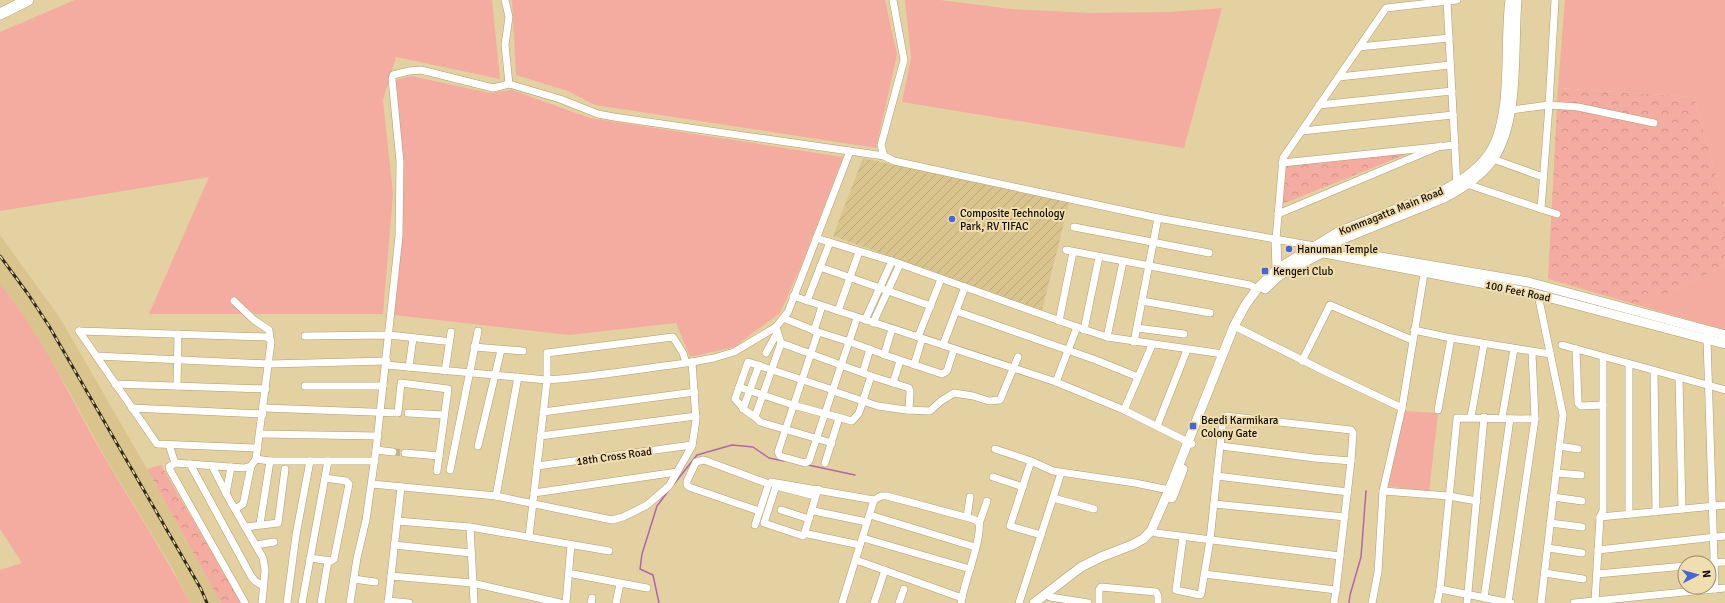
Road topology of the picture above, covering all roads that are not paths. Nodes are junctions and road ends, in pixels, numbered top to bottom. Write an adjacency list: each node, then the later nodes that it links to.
1 (28, 0): 9 (highway)
2 (505, 0): 14 (street)
3 (893, 0): 25 (street)
4 (1457, 0): 8 (street)
5 (1510, 0): 29 (main road, Kommagatta Main Road)
6 (1517, 0): 18 (main road, Kommagatta Main Road)
7 (1555, 0): 17 (street)
8 (1447, 1): 10 (street); 11 (street)
9 (0, 14)
10 (1449, 38): 11 (street); 12 (street)
11 (1359, 47): 13 (street)
12 (1450, 65): 13 (street); 15 (street)
13 (1339, 77): 16 (street)
14 (509, 84): 24 (street); 86 (street)
15 (1452, 90): 16 (street); 19 (street)
16 (1319, 105): 21 (street)
17 (1549, 105): 18 (street); 20 (street); 28 (street)
18 (1511, 110): 26 (main road, Kommagatta Main Road)
19 (1453, 115): 21 (street); 22 (street)
20 (1654, 122)
21 (1302, 131): 27 (street)
22 (1455, 145): 23 (street); 29 (street)
23 (1440, 146): 27 (street); 31 (street)
24 (850, 151): 25 (street); 35 (street)
25 (884, 156): 33 (street)
26 (1493, 160): 28 (street); 29 (main road, Kommagatta Main Road)
27 (1282, 163): 31 (street)
28 (1543, 177): 30 (street)
29 (1461, 184): 30 (street); 39 (main road, Kommagatta Main Road); 41 (main road, Kommagatta Main Road)
30 (1541, 209): 32 (street)
31 (1278, 214): 36 (street)
32 (1556, 214)
33 (1158, 218): 36 (street); 38 (street)
34 (1074, 227): 38 (street)
35 (816, 238): 37 (street); 60 (street)
36 (1276, 239): 39 (street); 52 (main road)
37 (830, 242): 42 (street); 50 (street)
38 (1153, 242): 44 (street); 49 (street)
39 (1311, 248): 41 (main road, 100 Feet Road); 52 (main road, Kommagatta Main Road)
40 (1066, 250): 43 (street)
41 (1325, 251): 51 (main road, 100 Feet Road); 52 (main road, Kommagatta Main Road)
42 (859, 252): 46 (street); 53 (street)
43 (1073, 252): 45 (street); 72 (street)
44 (1209, 253)
45 (1098, 257): 47 (street); 79 (street)
46 (892, 261): 48 (street); 56 (street)
47 (1123, 262): 49 (street); 90 (street)
48 (900, 264): 54 (street); 58 (street)
49 (1148, 266): 57 (street); 63 (street)
50 (820, 268): 53 (street); 62 (street)
51 (1425, 268): 59 (main road, 100 Feet Road); 80 (street); 87 (main road, 100 Feet Road)
52 (1278, 272): 57 (main road, Kommagatta Main Road); 76 (main road, Kommagatta Main Road)
53 (850, 278): 56 (street); 66 (street)
54 (942, 279): 55 (street); 65 (street)
55 (965, 287): 67 (street); 72 (street)
56 (880, 288): 58 (street); 71 (street)
57 (1256, 289): 117 (main road, Kommagatta Main Road)
58 (888, 291): 65 (street); 73 (street)
59 (1538, 295): 87 (main road, 100 Feet Road); 118 (street)
60 (793, 296): 62 (street); 69 (street)
61 (234, 301): 94 (street)
62 (807, 301): 64 (street)
63 (1142, 302): 68 (street); 75 (street)
64 (822, 306): 66 (street); 82 (street)
65 (931, 306): 92 (street)
66 (838, 311): 70 (street)
67 (956, 311): 102 (street); 113 (street)
68 (1210, 313)
69 (783, 318): 78 (street); 82 (street)
70 (857, 318): 71 (street); 97 (street)
71 (865, 320): 73 (street)
72 (1059, 321): 74 (street)
73 (873, 323): 77 (street)
74 (1077, 327): 79 (street); 113 (street)
75 (1137, 328): 85 (street); 98 (street)
76 (1238, 328): 125 (street); 193 (main road, Kommagatta Main Road)
77 (892, 329): 92 (street); 119 (street)
78 (776, 330): 99 (street); 115 (street); 127 (street)
79 (1084, 330): 90 (street)
80 (1414, 330): 93 (street); 95 (street)
81 (478, 331): 105 (street)
82 (816, 331): 97 (street); 116 (street)
83 (451, 332): 136 (street)
84 (178, 334): 94 (street); 120 (street); 123 (street)
85 (1184, 334)
86 (389, 335): 89 (street); 91 (street); 126 (street)
87 (1709, 335): 88 (main road, 100 Feet Road); 101 (main road, 100 Feet Road); 156 (street)
88 (1725, 335)
89 (305, 336)
90 (1107, 337): 98 (street)
91 (413, 338): 96 (street); 133 (street)
92 (920, 338): 102 (street); 132 (street)
93 (1451, 338): 100 (street); 172 (street)
94 (270, 339): 128 (street)
95 (1412, 340): 125 (street); 168 (street)
96 (444, 341)
97 (850, 342): 106 (street); 131 (street)
98 (1134, 342): 103 (street)
99 (781, 343): 116 (street); 134 (street)
100 (1484, 344): 108 (street); 181 (street)
101 (1725, 344)
102 (943, 345): 107 (street)
103 (1152, 345): 111 (street); 145 (street)
104 (1562, 345): 109 (street)
105 (474, 347): 110 (street); 139 (street)
106 (870, 349): 119 (street); 138 (street)
107 (954, 349): 132 (street); 135 (street)
108 (1514, 349): 114 (street); 184 (street)
109 (1576, 349): 122 (street); 166 (street)
110 (501, 350): 112 (street); 141 (street)
111 (1187, 350): 117 (street); 186 (street)
112 (523, 351)
113 (1068, 351): 145 (street); 150 (street)
114 (1532, 352): 118 (street); 185 (street)
115 (766, 353)
116 (810, 354): 131 (street); 148 (street)
117 (1223, 354): 193 (main road, Kommagatta Main Road)
118 (1550, 354): 198 (street)
119 (884, 355): 124 (street)
120 (97, 356): 123 (street); 152 (street)
121 (1018, 357): 135 (street)
122 (1603, 357): 129 (street); 166 (street)
123 (178, 360): 128 (street); 153 (street)
124 (900, 361): 132 (street); 151 (street)
125 (1302, 361): 168 (street)
126 (387, 363): 128 (street); 133 (street); 155 (street)
127 (689, 363): 147 (street); 147 (street); 162 (street)
128 (270, 364): 158 (street)
129 (1629, 364): 137 (street); 260 (street)
130 (759, 365): 134 (street); 140 (street); 144 (street)
131 (842, 365): 138 (street); 160 (street)
132 (914, 365)
133 (409, 367): 136 (street)
134 (771, 368): 148 (street); 149 (street)
135 (1014, 368): 150 (street); 170 (street)
136 (445, 371): 139 (street)
137 (1654, 371): 146 (street); 259 (street)
138 (863, 372): 142 (street)
139 (470, 373): 141 (street); 221 (street)
140 (744, 373): 144 (street); 157 (street)
141 (495, 375): 143 (street); 196 (street)
142 (871, 376): 151 (street); 164 (street)
143 (518, 377): 147 (street); 240 (street)
144 (755, 377): 149 (street); 159 (street)
145 (1138, 377): 171 (street)
146 (1679, 378): 156 (street); 255 (street)
147 (547, 380): 175 (street)
148 (801, 380): 160 (street); 165 (street)
149 (767, 381): 163 (street)
150 (1056, 382): 171 (street)
151 (893, 383): 170 (street)
152 (115, 384): 153 (street); 167 (street)
153 (178, 386): 158 (street)
154 (305, 386): 155 (street)
155 (384, 386): 174 (street)
156 (1708, 386): 161 (street); 252 (street)
157 (739, 387): 159 (street); 169 (street)
158 (266, 389): 173 (street)
159 (750, 390): 163 (street); 169 (street)
160 (833, 390): 164 (street); 177 (street)
161 (1725, 390)
162 (695, 392): 175 (street); 179 (street)
163 (762, 394): 165 (street); 180 (street)
164 (863, 401): 170 (street); 183 (street)
165 (793, 405): 177 (street); 187 (street)
166 (1603, 405): 263 (street)
167 (132, 408): 173 (street); 194 (street)
168 (1402, 408): 235 (street)
169 (743, 409): 180 (street)
170 (909, 410)
171 (1124, 410): 186 (street)
172 (1438, 410)
173 (263, 411): 174 (street); 188 (street)
174 (381, 412): 178 (street); 189 (street)
175 (543, 412): 190 (street)
176 (408, 413): 178 (street)
177 (825, 414): 183 (street); 191 (street)
178 (444, 415): 205 (street)
179 (696, 416): 190 (street); 195 (street)
180 (755, 417): 187 (street)
181 (1471, 417): 182 (street); 241 (street)
182 (1484, 417): 184 (street); 247 (street)
183 (839, 418): 192 (street)
184 (1506, 419): 185 (street); 319 (street)
185 (1536, 419): 348 (street)
186 (1157, 426): 193 (street)
187 (785, 429): 191 (street); 191 (street)
188 (260, 434): 189 (street); 199 (street)
189 (378, 436): 202 (street)
190 (540, 436): 218 (street)
191 (816, 438): 192 (street)
192 (832, 443): 214 (street)
193 (1190, 443): 234 (main road, Kommagatta Main Road); 274 (main road, Kommagatta Main Road)
194 (169, 445): 199 (street); 213 (street)
195 (692, 445): 218 (street, 18th Cross Road); 223 (street)
196 (478, 446)
197 (1221, 446): 212 (street); 212 (street); 227 (street)
198 (1559, 446): 201 (street); 225 (street)
199 (258, 448): 206 (street)
200 (994, 449): 211 (street)
201 (1578, 449)
202 (376, 450): 203 (street); 210 (street)
203 (393, 452)
204 (405, 453): 205 (street)
205 (439, 456): 222 (street)
206 (256, 458): 207 (street); 217 (street)
207 (270, 461): 208 (street); 268 (street)
208 (310, 461): 209 (street); 327 (street)
209 (328, 461): 210 (street); 228 (street)
210 (375, 461): 230 (street)
211 (1031, 461): 224 (street); 233 (street)
212 (1351, 461): 236 (street)
213 (175, 463): 215 (street); 325 (street)
214 (825, 463)
215 (190, 464): 216 (street); 312 (street)
216 (212, 466): 219 (street); 239 (street)
217 (251, 466): 219 (street); 253 (street)
218 (537, 466): 237 (street)
219 (231, 467): 239 (street)
220 (285, 469): 268 (street)
221 (450, 470)
222 (437, 471)
223 (677, 472): 237 (street); 249 (street)
224 (1061, 473): 234 (street); 244 (street)
225 (1556, 473): 226 (street); 243 (street)
226 (1581, 475)
227 (1217, 476): 236 (street); 250 (street)
228 (325, 478): 296 (street); 298 (street)
229 (993, 478): 233 (street)
230 (372, 484): 232 (street); 307 (street)
231 (769, 484): 238 (street); 257 (street); 257 (street)
232 (401, 487): 240 (street); 266 (street)
233 (1023, 487): 276 (street)
234 (1169, 490): 340 (main road, Kommagatta Main Road)
235 (1383, 491): 241 (street); 346 (street)
236 (1348, 492): 262 (street)
237 (534, 493): 249 (street)
238 (816, 493): 245 (street); 265 (street); 265 (street)
239 (226, 494): 253 (street)
240 (496, 496): 249 (street)
241 (1449, 496): 247 (street); 314 (street)
242 (970, 497): 261 (street)
243 (1553, 497): 248 (street); 267 (street)
244 (1052, 498): 254 (street); 276 (street)
245 (874, 500): 261 (street); 264 (street)
246 (987, 501): 269 (street)
247 (1477, 501): 320 (street)
248 (1582, 501)
249 (533, 503): 278 (street)
250 (1214, 504): 262 (street); 282 (street)
251 (1725, 505): 252 (street)
252 (1712, 506): 255 (street); 281 (street)
253 (235, 509): 271 (street)
254 (1094, 509)
255 (1682, 509): 259 (street)
256 (781, 510): 265 (street)
257 (759, 511): 270 (street)
258 (814, 511): 264 (street)
259 (1656, 512): 260 (street)
260 (1629, 514): 263 (street)
261 (966, 517): 269 (street)
262 (1345, 517): 295 (street)
263 (1600, 517): 290 (street)
264 (868, 518): 280 (street); 288 (street)
265 (808, 519)
266 (397, 521): 272 (street); 285 (street)
267 (1550, 523): 273 (street); 289 (street)
268 (260, 524): 271 (street)
269 (979, 524): 288 (street)
270 (755, 525)
271 (246, 527): 284 (street)
272 (470, 527): 278 (street); 292 (street)
273 (1582, 527)
274 (1156, 533): 279 (street); 318 (main road, Kommagatta Main Road)
275 (808, 534): 287 (street)
276 (1041, 535): 339 (street)
277 (1725, 536): 281 (street)
278 (529, 537): 286 (street)
279 (1182, 537): 282 (street); 304 (street)
280 (863, 538): 287 (street); 300 (street)
281 (1713, 538): 290 (street); 294 (street)
282 (1210, 540): 295 (street); 304 (street)
283 (274, 542): 284 (street)
284 (256, 545): 312 (street)
285 (394, 545): 292 (street); 306 (street)
286 (571, 545): 291 (street); 334 (street)
287 (860, 545): 297 (street)
288 (976, 546): 300 (street)
289 (1548, 548): 293 (street); 302 (street)
290 (1598, 550): 305 (street)
291 (609, 551)
292 (471, 553): 310 (street)
293 (1582, 553)
294 (1712, 555)
295 (1340, 556): 316 (street)
296 (310, 558): 298 (street); 328 (street)
297 (856, 560): 301 (street); 336 (street)
298 (328, 561): 329 (street)
299 (1677, 567): 305 (street)
300 (970, 569): 321 (street)
301 (885, 570): 321 (street); 337 (street)
302 (1545, 573): 308 (street); 349 (street)
303 (573, 574): 311 (street)
304 (1204, 574): 316 (street)
305 (1596, 574): 323 (street)
306 (391, 576): 310 (street); 324 (street)
307 (354, 579): 309 (street); 330 (street)
308 (1583, 579)
309 (375, 582)
310 (472, 583): 332 (street); 333 (street)
311 (620, 584): 313 (street); 335 (street)
312 (263, 586): 326 (street)
313 (647, 588)
314 (1440, 588): 320 (street); 347 (street)
315 (904, 589): 338 (street)
316 (1336, 590): 345 (street)
317 (1677, 593): 323 (street)
318 (1050, 597): 322 (street); 341 (main road, Kommagatta Main Road)
319 (1484, 598): 320 (street); 348 (street)
320 (1468, 599)
321 (961, 601)
322 (1066, 601): 342 (street)
323 (1595, 601): 350 (street)
324 (388, 602): 331 (street)
325 (245, 603)
326 (262, 603)
327 (287, 603)
328 (302, 603)
329 (321, 603)
330 (351, 603)
331 (409, 603)
332 (474, 603)
333 (560, 603)
334 (566, 603)
335 (616, 603)
336 (842, 603)
337 (874, 603)
338 (899, 603)
339 (1019, 603)
340 (1034, 603)
341 (1042, 603)
342 (1088, 603)
343 (1099, 603): 344 (street)
344 (1158, 603)
345 (1334, 603)
346 (1372, 603)
347 (1437, 603)
348 (1509, 603)
349 (1541, 603)
350 (1574, 603)

